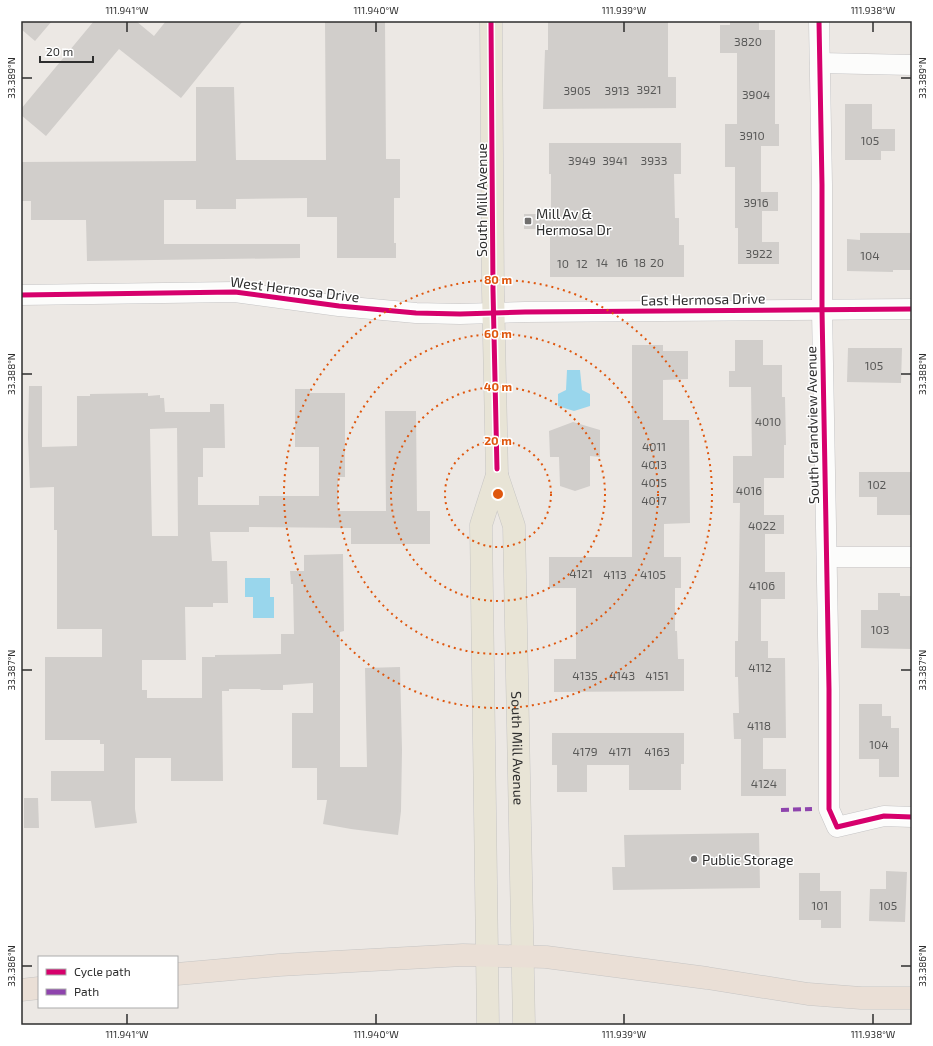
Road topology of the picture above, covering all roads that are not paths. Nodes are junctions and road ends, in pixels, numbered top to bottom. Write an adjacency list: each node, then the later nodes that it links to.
1 (490, 21): 8 (main road, South Mill Avenue)
2 (819, 21): 3 (street, South Grandview Avenue)
3 (820, 63): 4 (street); 7 (street, South Grandview Avenue)
4 (912, 65)
5 (21, 295): 8 (street, West Hermosa Drive)
6 (912, 309): 7 (street, East Hermosa Drive)
7 (822, 310): 8 (street, East Hermosa Drive); 11 (street, South Grandview Avenue)
8 (494, 313): 9 (main road, South Mill Avenue)
9 (497, 475): 13 (main road, South Mill Avenue); 14 (main road, South Mill Avenue)
10 (912, 557): 11 (street)
11 (827, 558): 12 (street, South Grandview Avenue)
12 (912, 817)
13 (488, 955): 14 (highway); 15 (highway); 19 (main road, South Mill Avenue)
14 (523, 956): 18 (highway); 20 (main road, South Mill Avenue)
15 (178, 974)
16 (38, 988): 17 (highway)
17 (21, 990)
18 (912, 998)
19 (488, 1018)
20 (524, 1018)

